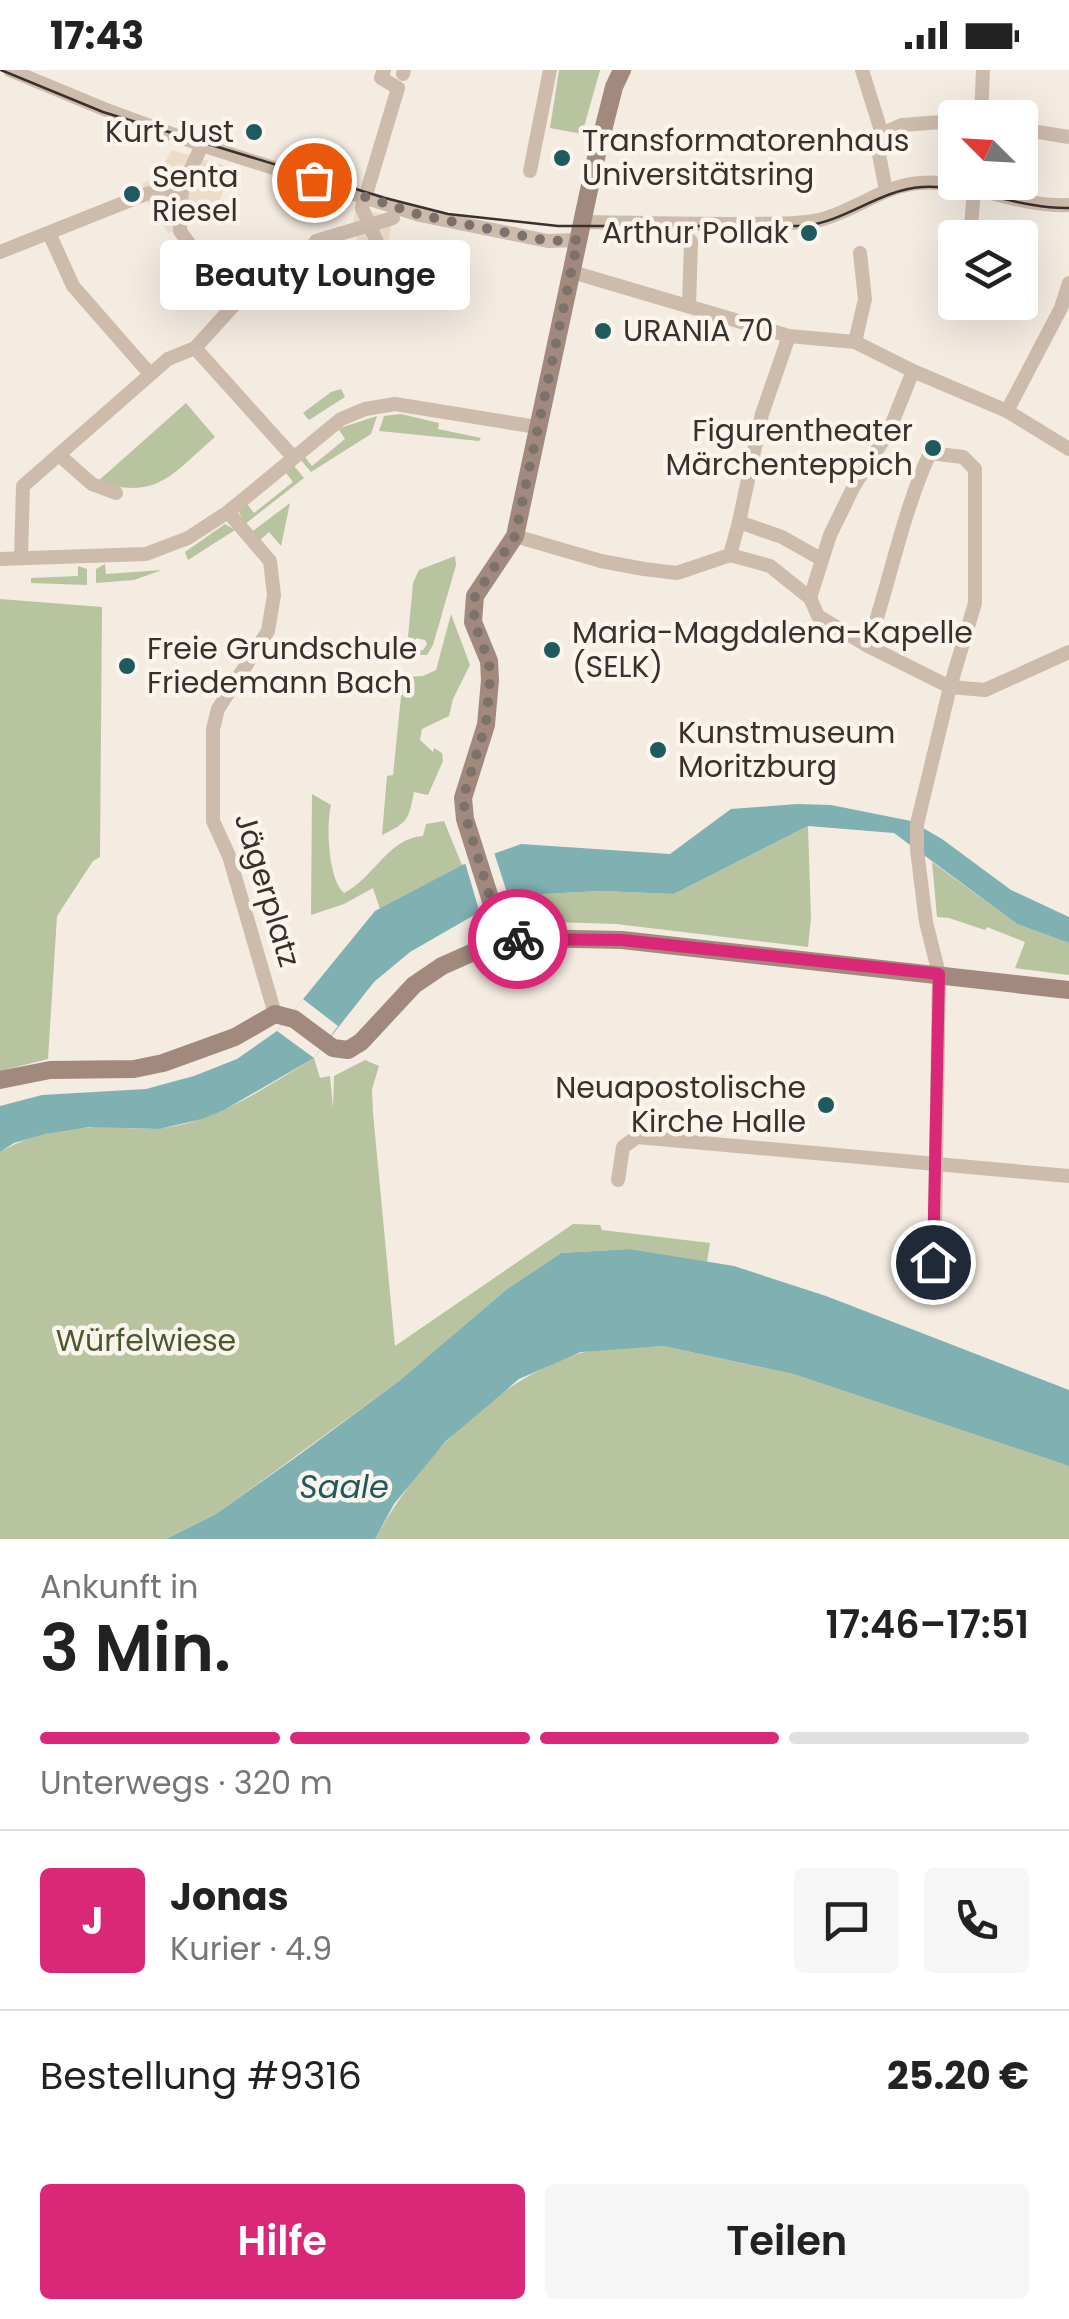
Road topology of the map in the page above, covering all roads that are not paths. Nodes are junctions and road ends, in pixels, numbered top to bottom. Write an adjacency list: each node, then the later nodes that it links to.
1 (10, 70): 12 (street)
2 (384, 70): 17 (street)
3 (550, 70): 13 (street)
4 (622, 70): 22 (street)
5 (862, 70): 10 (street)
6 (983, 70): 7 (street)
7 (981, 100)
8 (938, 122): 10 (street)
9 (1038, 133): 11 (street)
10 (882, 134): 16 (street)
11 (1069, 137)
12 (202, 145): 15 (street); 17 (street)
13 (530, 170)
14 (938, 184): 16 (street)
15 (182, 188): 23 (street); 28 (street)
16 (886, 191): 22 (street)
17 (365, 197): 21 (street); 22 (street)
18 (1011, 200): 19 (street)
19 (1069, 205)
20 (393, 218): 21 (street)
21 (362, 226): 27 (street); 34 (street)
22 (580, 231): 29 (street)
23 (49, 233): 25 (street); 36 (street)
24 (691, 241): 31 (street)
25 (0, 252)
26 (860, 252): 33 (street)
27 (384, 256)
28 (204, 264)
29 (572, 272): 31 (street); 38 (street)
30 (1069, 284): 37 (street)
31 (689, 306): 32 (street)
32 (788, 336): 33 (street); 44 (street)
33 (855, 342): 35 (street)
34 (196, 348): 36 (street); 41 (street)
35 (913, 371): 37 (street); 49 (street)
36 (150, 374): 40 (street)
37 (1007, 411): 39 (street)
38 (537, 427): 41 (street); 45 (street)
39 (1069, 449)
40 (58, 455): 42 (street); 47 (street)
41 (293, 457): 43 (street)
42 (116, 492)
43 (228, 512): 47 (street); 57 (street, Jägerplatz)
44 (739, 522): 46 (street); 49 (street)
45 (515, 536): 46 (street); 54 (street)
46 (730, 554): 50 (street)
47 (21, 558): 48 (street)
48 (0, 559)
49 (820, 559): 50 (street)
50 (810, 598): 51 (street)
51 (868, 646): 53 (street); 53 (street)
52 (1069, 652): 53 (street)
53 (950, 687): 55 (street)
54 (500, 931): 55 (street); 57 (street)
55 (939, 974): 56 (street); 59 (street)
56 (1069, 990)
57 (280, 1015): 58 (street)
58 (0, 1080)
59 (936, 1163): 60 (street); 61 (street); 62 (street)
60 (1069, 1176)
61 (618, 1180)
62 (934, 1294)

